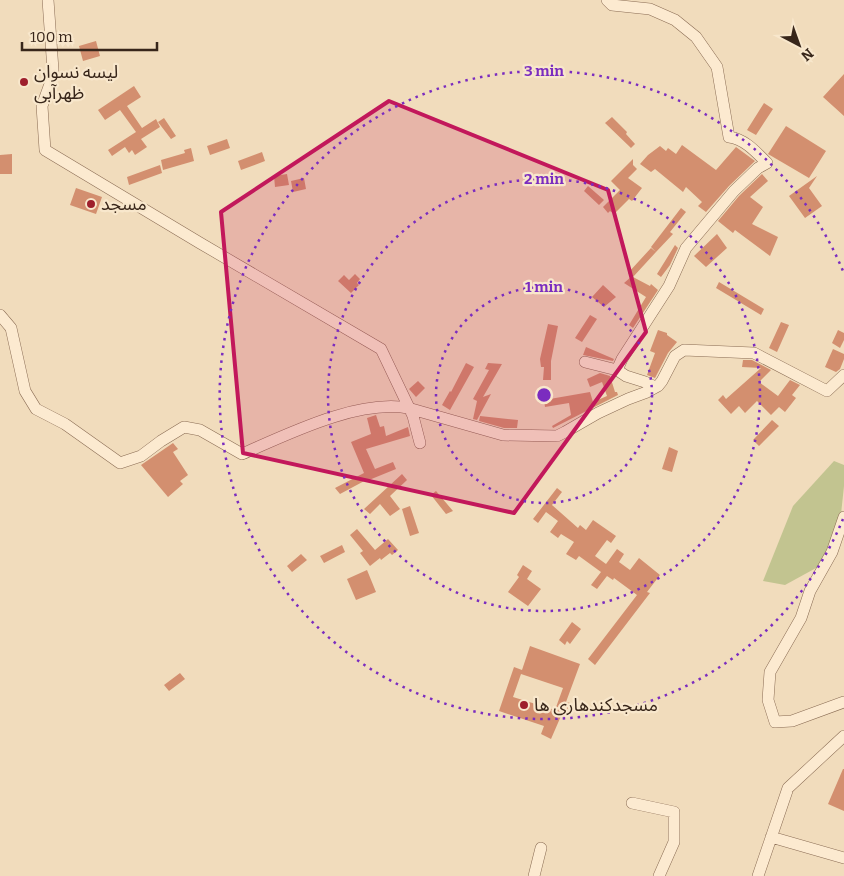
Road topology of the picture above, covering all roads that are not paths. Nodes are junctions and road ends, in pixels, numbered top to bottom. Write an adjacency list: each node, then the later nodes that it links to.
1 (48, 0): 8 (street)
2 (607, 0): 5 (street)
3 (0, 315): 8 (street)
4 (585, 362): 5 (street)
5 (617, 370): 7 (street)
6 (844, 375): 7 (street)
7 (655, 387): 8 (street)
8 (408, 408): 9 (street)
9 (420, 443)
10 (844, 516): 11 (street)
11 (844, 702)
12 (844, 736): 14 (street)
13 (632, 803): 18 (street)
14 (771, 837): 16 (street); 19 (street)
15 (541, 848): 17 (street)
16 (844, 858)
17 (534, 876)
18 (659, 876)
19 (758, 876)

